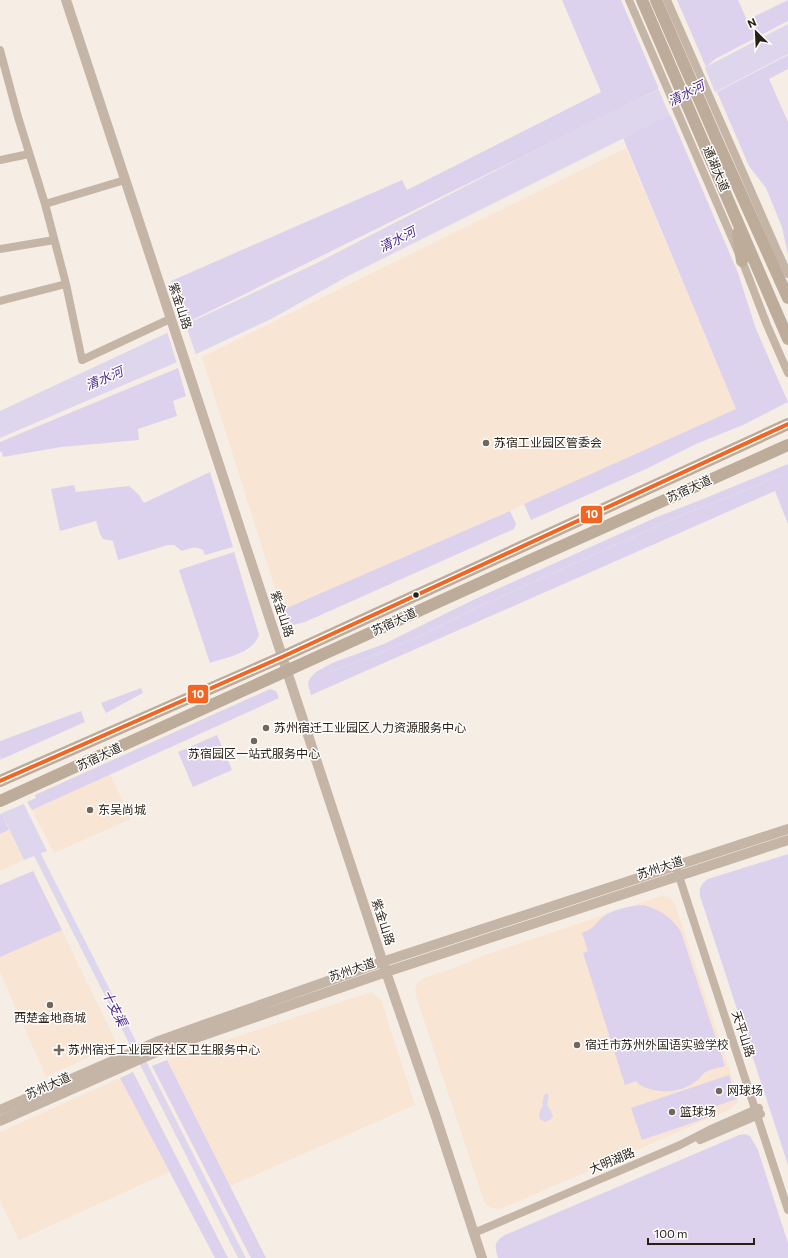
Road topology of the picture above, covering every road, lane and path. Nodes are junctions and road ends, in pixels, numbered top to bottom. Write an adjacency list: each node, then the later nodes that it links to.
1 (66, 0): 12 (street, 紫金山路)
2 (629, 0): 8 (street)
3 (642, 0): 8 (main road, 通湖大道)
4 (656, 0): 7 (main road, 通湖大道)
5 (667, 0): 7 (street)
6 (0, 50): 10 (street)
7 (689, 64): 9 (main road, 通湖大道)
8 (668, 76): 14 (main road, 通湖大道); 17 (street)
9 (723, 142): 18 (street); 20 (main road, 通湖大道)
10 (29, 154): 11 (street); 13 (street)
11 (0, 160)
12 (125, 180): 13 (street); 22 (street, 紫金山路)
13 (45, 204): 15 (street)
14 (736, 218): 17 (main road); 23 (main road, 通湖大道)
15 (54, 240): 16 (street); 19 (street)
16 (0, 249)
17 (742, 261): 24 (street)
18 (788, 274)
19 (66, 284): 21 (street); 22 (street)
20 (788, 298)
21 (0, 301)
22 (170, 319): 27 (street, 紫金山路)
23 (788, 339)
24 (788, 373)
25 (788, 424): 27 (main road, 苏宿大道)
26 (788, 445): 28 (main road, 苏宿大道)
27 (282, 657): 28 (street, 紫金山路); 29 (main road, 苏宿大道)
28 (286, 671): 30 (main road, 苏宿大道); 34 (street, 紫金山路)
29 (0, 780)
30 (0, 801)
31 (788, 829): 33 (street, 苏州大道)
32 (788, 840): 33 (street, 苏州大道)
33 (679, 870): 34 (street, 苏州大道); 35 (street, 苏州大道); 39 (street, 天平山路)
34 (382, 962): 35 (street, 紫金山路); 36 (street, 苏州大道)
35 (386, 972): 36 (street, 苏州大道); 43 (street, 紫金山路)
36 (158, 1046): 37 (street, 苏州大道)
37 (112, 1066): 38 (street, 苏州大道); 40 (street, 苏州大道)
38 (0, 1110)
39 (758, 1112): 41 (street, 天平山路); 42 (street, 天平山路); 43 (street, 大明湖路)
40 (0, 1121)
41 (788, 1196)
42 (788, 1210)
43 (475, 1236): 44 (street, 紫金山路)
44 (482, 1258)

